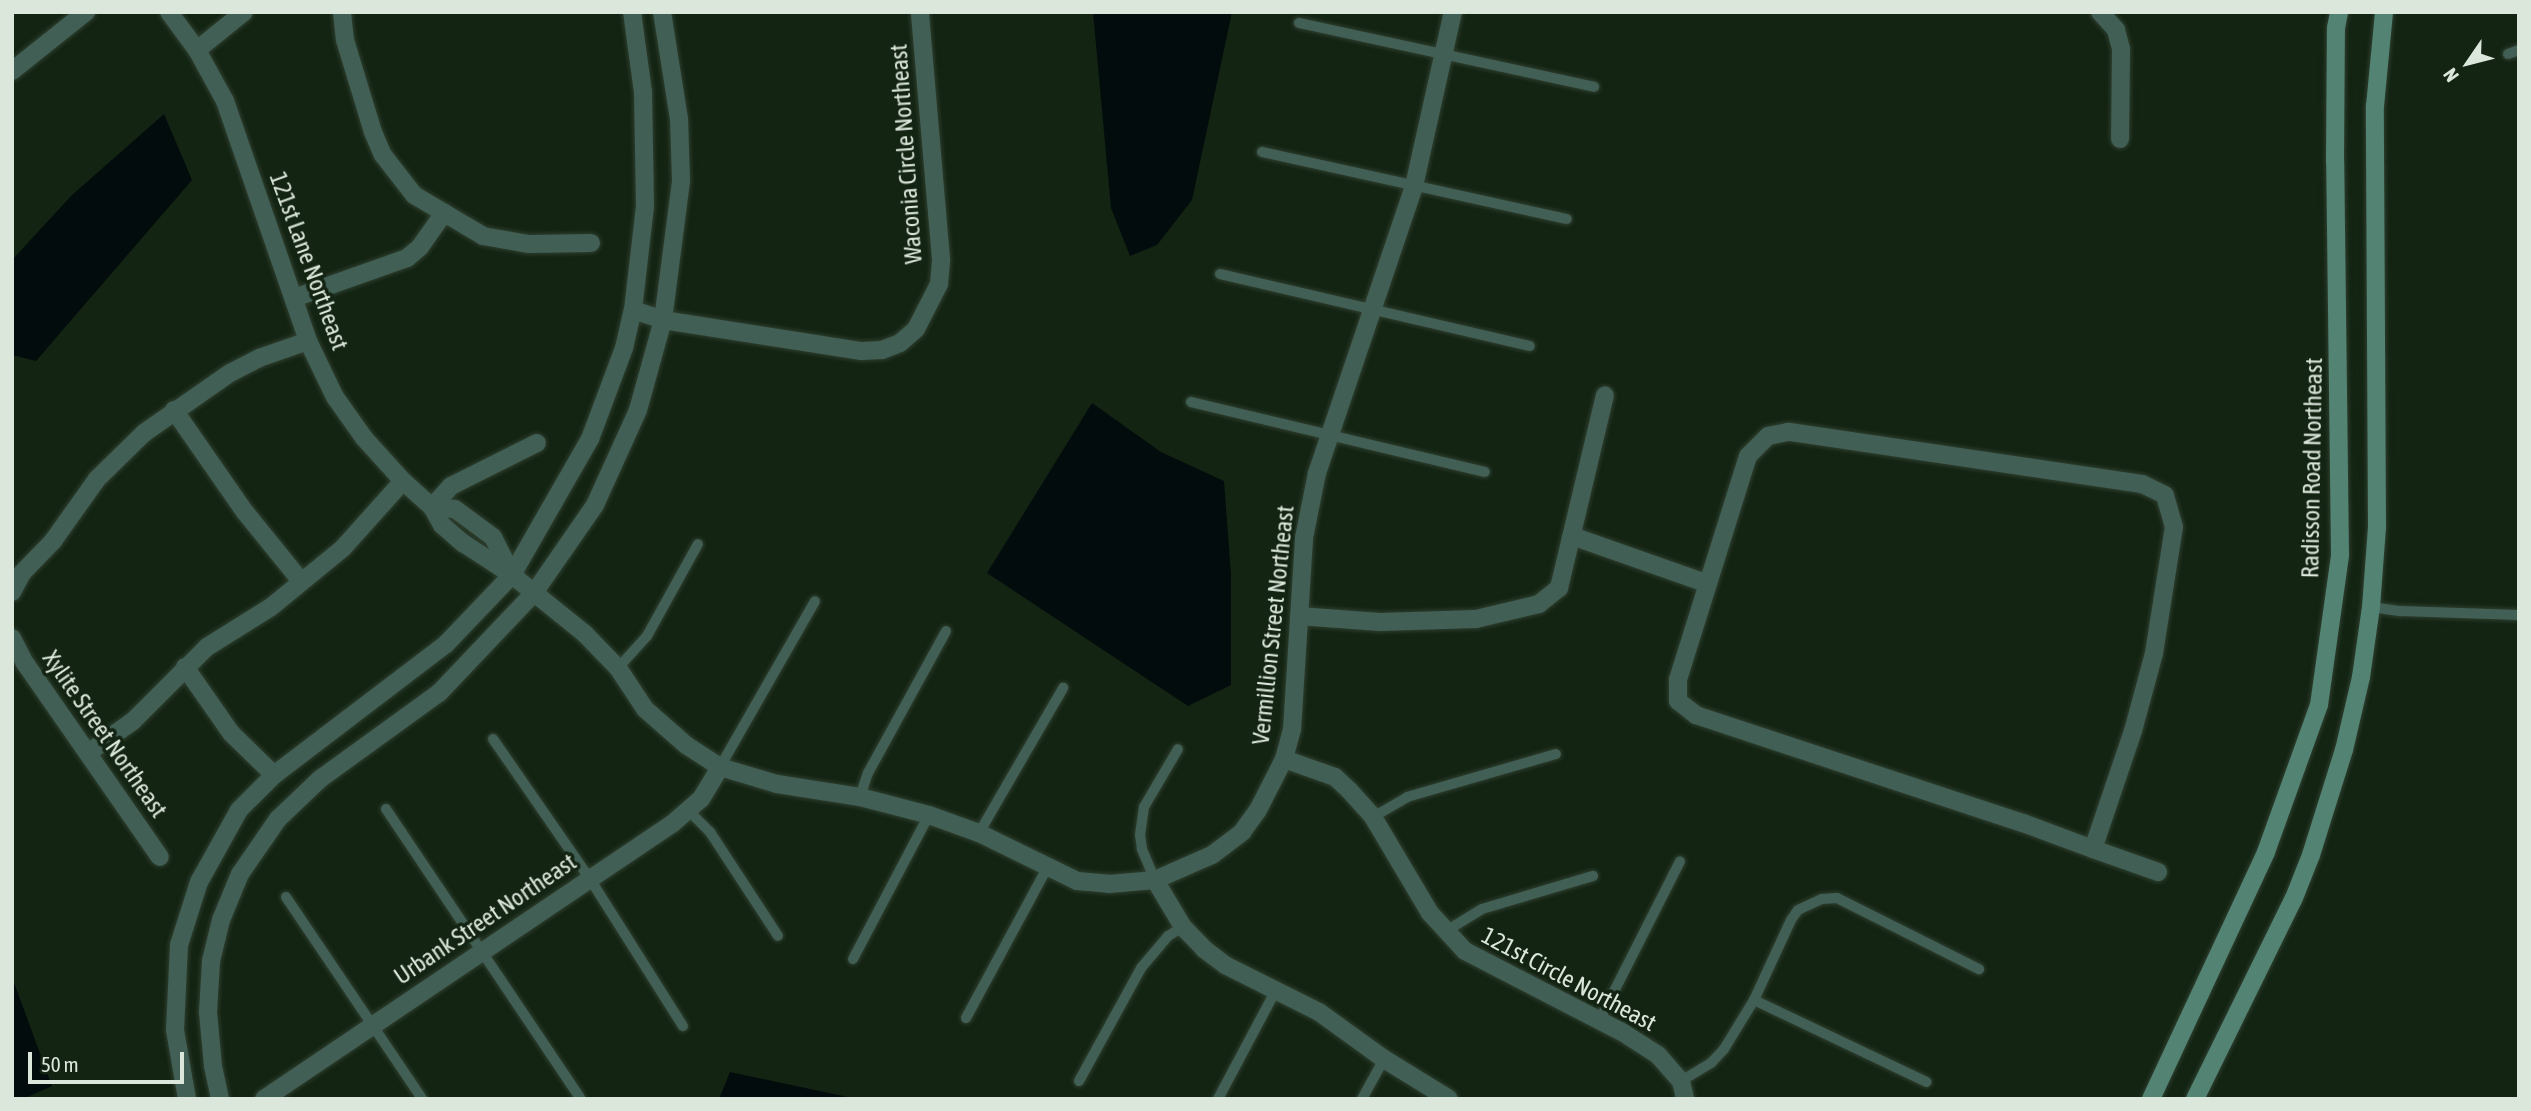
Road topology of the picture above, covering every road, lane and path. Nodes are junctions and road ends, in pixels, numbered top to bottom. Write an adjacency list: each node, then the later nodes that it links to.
1 (86, 12): 15 (street)
2 (169, 12): 13 (street, 121st Lane Northeast)
3 (244, 12): 13 (street)
4 (342, 12): 20 (street)
5 (632, 12): 25 (street)
6 (662, 12): 27 (street)
7 (920, 12): 27 (street, Waconia Circle Northeast)
8 (1453, 12): 14 (street, Vermillion Street Northeast)
9 (2100, 12): 17 (street)
10 (2339, 12): 101 (main road, Radisson Road Northeast)
11 (2385, 12): 46 (main road)
12 (1299, 23): 14 (lane)
13 (197, 50): 24 (street, 121st Lane Northeast)
14 (1446, 55): 16 (lane); 19 (street, Vermillion Street Northeast)
15 (12, 71)
16 (1594, 87)
17 (2120, 139)
18 (1262, 152): 19 (lane)
19 (1414, 186): 21 (lane); 26 (street, Vermillion Street Northeast)
20 (444, 213): 22 (street); 24 (street)
21 (1567, 219)
22 (591, 243)
23 (1220, 274): 26 (lane)
24 (294, 298): 28 (street, 121st Lane Northeast)
25 (633, 310): 27 (street, Waconia Circle Northeast); 40 (street)
26 (1373, 310): 29 (lane); 33 (street, Vermillion Street Northeast)
27 (663, 320): 44 (street)
28 (307, 341): 32 (street); 36 (street, 121st Lane Northeast)
29 (1530, 346)
30 (1605, 395): 38 (street)
31 (1191, 402): 33 (lane)
32 (174, 410): 41 (street); 43 (street)
33 (1329, 436): 35 (lane); 48 (street, Vermillion Street Northeast)
34 (537, 443): 37 (street)
35 (1485, 472)
36 (403, 481): 37 (street, 121st Lane Northeast); 41 (street)
37 (432, 507): 40 (street, 121st Lane Northeast)
38 (1572, 536): 42 (street); 48 (street)
39 (698, 544): 52 (lane)
40 (512, 575): 44 (street, Vermillion Street Northeast); 60 (street)
41 (300, 580): 51 (street)
42 (1708, 584): 67 (street); 67 (street)
43 (12, 592)
44 (534, 593): 52 (street, Vermillion Street Northeast); 95 (street)
45 (815, 601): 59 (lane)
46 (2371, 607): 47 (lane); 102 (main road)
47 (2519, 615)
48 (1299, 616): 58 (street, Vermillion Street Northeast)
49 (946, 631): 61 (lane)
50 (12, 638): 56 (street, Xylite Street Northeast)
51 (185, 667): 56 (street); 60 (street)
52 (618, 668): 59 (street, Vermillion Street Northeast)
53 (1063, 688): 66 (lane)
54 (493, 739): 73 (lane)
55 (1178, 749): 74 (lane)
56 (88, 753): 68 (street, Xylite Street Northeast)
57 (1556, 754): 65 (lane)
58 (1284, 759): 65 (street, 121st Circle Northeast); 74 (street, Vermillion Street Northeast)
59 (720, 767): 61 (street, Vermillion Street Northeast); 63 (street, Urbank Street Northeast)
60 (274, 775): 94 (street)
61 (860, 797): 64 (street, Vermillion Street Northeast)
62 (386, 809): 79 (lane)
63 (688, 810): 73 (street, Urbank Street Northeast); 78 (lane)
64 (929, 815): 66 (street, Vermillion Street Northeast); 80 (lane)
65 (1373, 817): 77 (street, 121st Circle Northeast)
66 (979, 833): 70 (street, Vermillion Street Northeast)
67 (2093, 849): 71 (street)
68 (160, 857)
69 (1680, 861): 85 (lane)
70 (1047, 868): 74 (street, Vermillion Street Northeast); 84 (lane)
71 (2158, 872)
72 (1593, 876): 77 (lane)
73 (590, 879): 79 (street, Urbank Street Northeast); 87 (lane)
74 (1155, 880): 76 (street)
75 (286, 897): 86 (lane)
76 (1183, 927): 82 (street); 89 (lane)
77 (1446, 931): 85 (street, 121st Circle Northeast)
78 (778, 936)
79 (484, 951): 86 (street, Urbank Street Northeast); 93 (lane)
80 (853, 959)
81 (1979, 969): 83 (lane)
82 (1276, 990): 88 (street); 97 (lane)
83 (1754, 1000): 90 (lane); 91 (lane)
84 (966, 1018)
85 (1599, 1021): 90 (street, 121st Circle Northeast)
86 (371, 1024): 92 (street, Urbank Street Northeast); 96 (lane)
87 (683, 1026)
88 (1384, 1059): 98 (lane); 99 (street)
89 (1079, 1081)
90 (1681, 1081): 100 (street, 121st Circle Northeast)
91 (1927, 1082)
92 (268, 1098)
93 (580, 1098)
94 (187, 1099)
95 (220, 1099)
96 (422, 1099)
97 (1217, 1099)
98 (1363, 1099)
99 (1449, 1099)
100 (1685, 1099)
101 (2151, 1099)
102 (2195, 1099)

